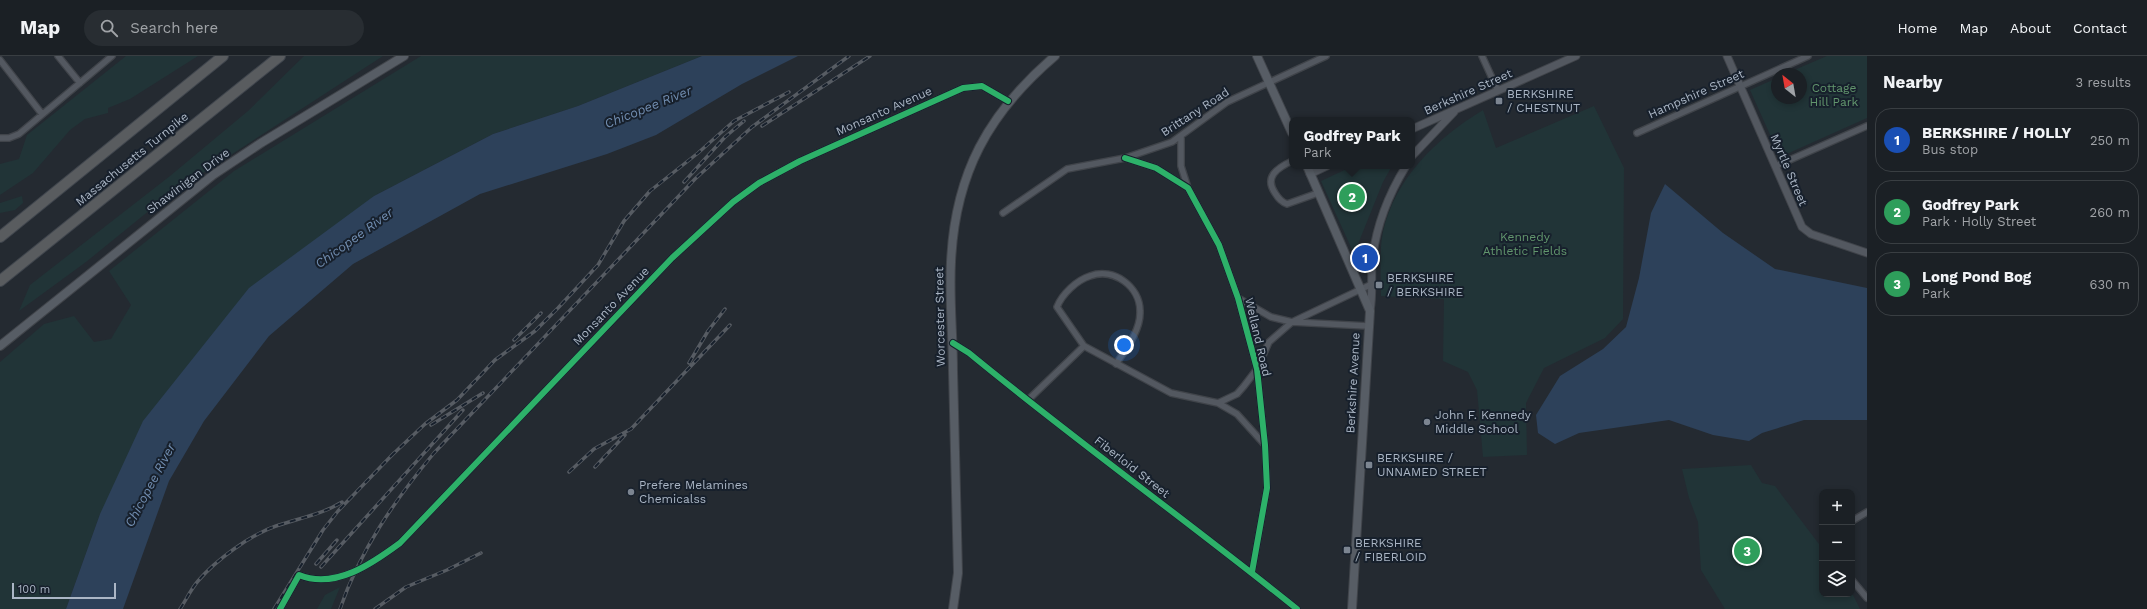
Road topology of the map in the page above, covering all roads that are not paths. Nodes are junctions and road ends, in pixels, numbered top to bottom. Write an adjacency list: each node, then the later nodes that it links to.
1 (58, 56): 15 (street)
2 (112, 56): 15 (street)
3 (223, 56): 36 (highway, Massachusetts Turnpike)
4 (280, 56): 38 (highway, Massachusetts Turnpike)
5 (404, 56): 46 (main road, Shawinigan Drive)
6 (1055, 56): 18 (main road, Worcester Street)
7 (1257, 56): 14 (main road)
8 (1326, 56): 14 (street, Brittany Road)
9 (1482, 56): 17 (street)
10 (1576, 56): 17 (street, Berkshire Street)
11 (1727, 56): 16 (street, Myrtle Street)
12 (1808, 56): 16 (street, Hampshire Street)
13 (0, 60): 20 (street)
14 (1269, 82): 21 (main road); 25 (street, Brittany Road)
15 (80, 84): 20 (street)
16 (1740, 86): 24 (street, Hampshire Street); 30 (street, Myrtle Street)
17 (1498, 91): 19 (street, Berkshire Street)
18 (1008, 101): 45 (main road, Worcester Street); 58 (street, Monsanto Avenue)
19 (1457, 109): 23 (street, Berkshire Street); 27 (street)
20 (42, 114): 26 (street)
21 (1289, 126)
22 (1867, 126): 30 (street)
23 (1415, 128)
24 (1637, 133)
25 (1181, 136): 28 (street, Brittany Road); 33 (street, Welland Road)
26 (1, 139)
27 (1415, 153)
28 (1125, 158): 33 (street, Welland Road); 35 (street, Brittany Road)
29 (1289, 163): 34 (street)
30 (1776, 166): 37 (street, Myrtle Street)
31 (1404, 169): 39 (street, Berkshire Avenue)
32 (1308, 170): 34 (main road)
33 (1188, 188): 41 (street, Welland Road)
34 (1318, 193): 40 (main road)
35 (1003, 213)
36 (0, 237)
37 (1867, 253)
38 (0, 281)
39 (1372, 284): 40 (street); 42 (street, Berkshire Avenue)
40 (1360, 290): 42 (main road); 43 (street)
41 (1238, 298): 43 (street); 49 (street, Welland Road)
42 (1370, 311): 44 (main road, Berkshire Avenue)
43 (1292, 322): 44 (street); 49 (street)
44 (1368, 326): 61 (main road, Berkshire Avenue)
45 (953, 343): 50 (street, Fiberloid Street); 59 (main road, Worcester Street)
46 (0, 346)
47 (1084, 346): 48 (street); 48 (street); 50 (street)
48 (1116, 364): 51 (street)
49 (1257, 369): 51 (street); 52 (street, Welland Road)
50 (1028, 400): 55 (street, Fiberloid Street)
51 (1218, 403): 52 (street)
52 (1265, 445): 55 (street, Welland Road)
53 (1867, 512): 54 (street)
54 (1855, 520)
55 (1252, 572): 60 (street, Fiberloid Street)
56 (1855, 584): 57 (street)
57 (1867, 598)
58 (280, 609)
59 (953, 609)
60 (1297, 609)
61 (1352, 609)

